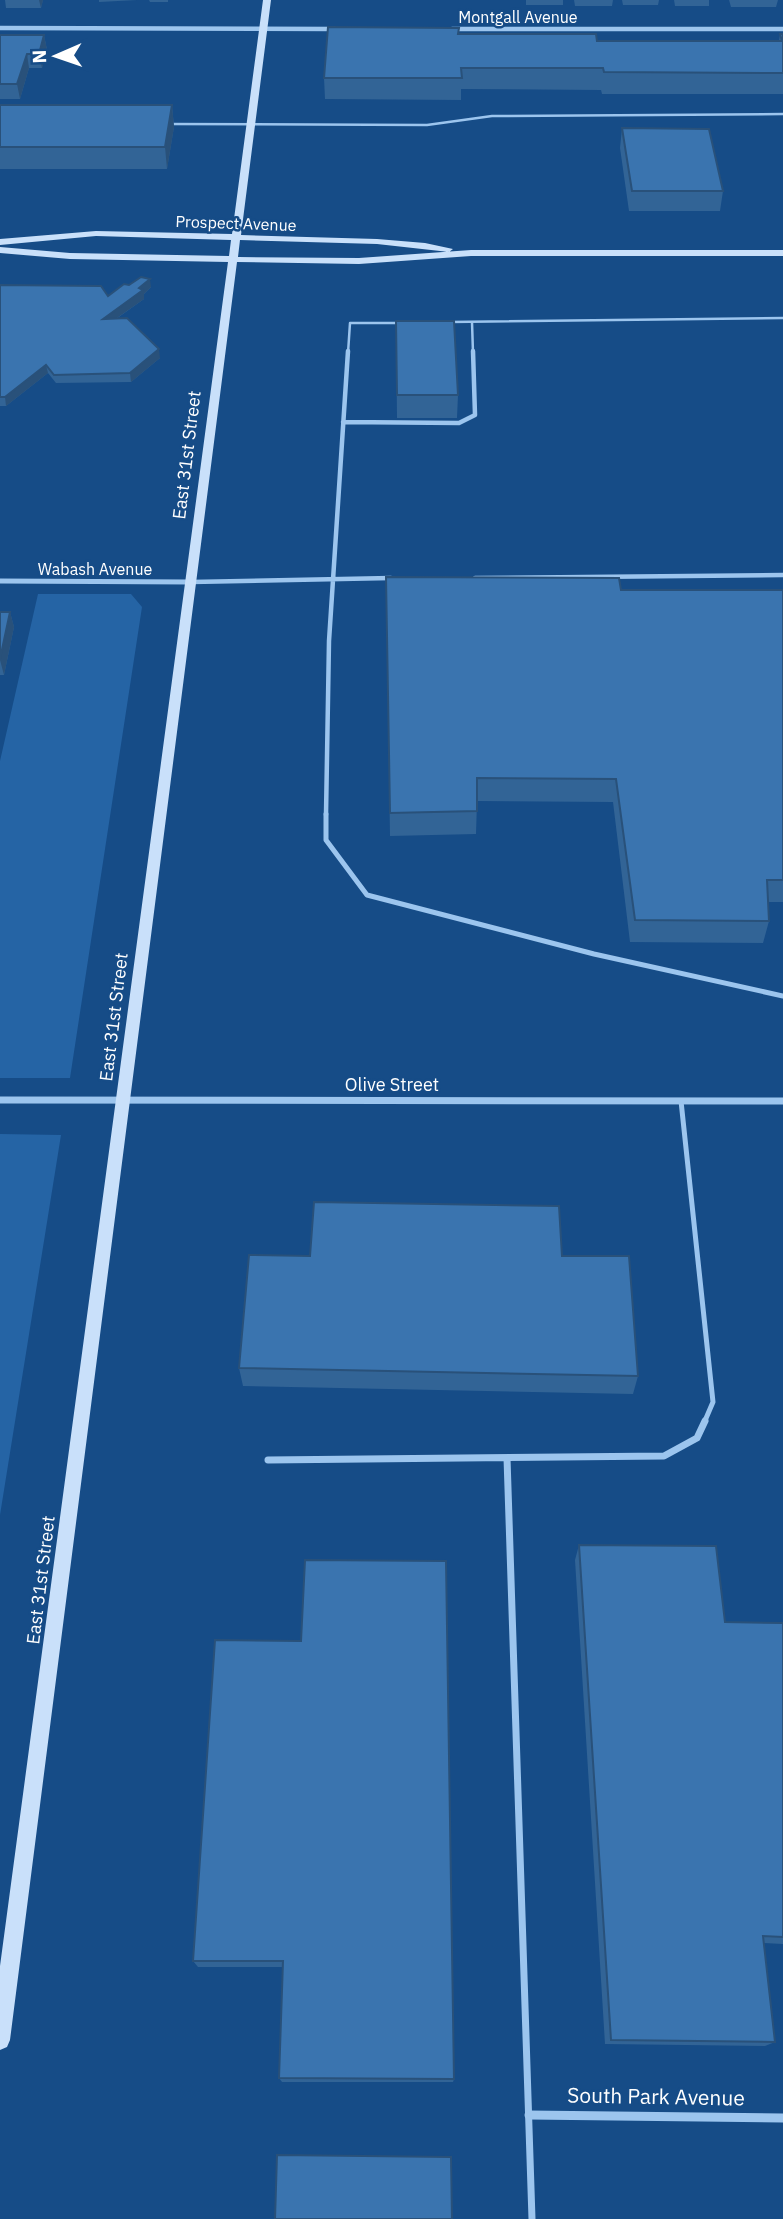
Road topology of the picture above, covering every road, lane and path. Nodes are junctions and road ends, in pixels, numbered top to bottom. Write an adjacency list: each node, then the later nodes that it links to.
1 (267, 0): 3 (main road, East 31st Street)
2 (0, 28): 3 (street)
3 (263, 29): 4 (street); 9 (main road, East 31st Street)
4 (342, 29)
5 (447, 29): 6 (street, Montgall Avenue)
6 (783, 29)
7 (783, 114): 9 (lane)
8 (167, 124): 9 (lane)
9 (251, 124): 10 (main road, East 31st Street)
10 (236, 237): 11 (main road, Prospect Avenue); 13 (main road, Prospect Avenue); 15 (main road, East 31st Street)
11 (0, 242)
12 (0, 250): 15 (main road, Prospect Avenue)
13 (471, 253): 14 (main road, Prospect Avenue); 15 (main road, Prospect Avenue)
14 (783, 253)
15 (233, 260): 26 (main road, East 31st Street)
16 (783, 318): 19 (lane)
17 (404, 323): 20 (lane)
18 (445, 323): 19 (lane)
19 (472, 323): 20 (lane)
20 (343, 422): 24 (lane)
21 (783, 575): 23 (lane)
22 (402, 578): 24 (lane)
23 (471, 578)
24 (333, 579): 26 (lane); 27 (lane)
25 (0, 581): 26 (street, Wabash Avenue)
26 (190, 582): 29 (main road, East 31st Street)
27 (783, 996)
28 (0, 1100): 29 (street, Olive Street)
29 (122, 1100): 30 (street, Olive Street); 34 (main road, East 31st Street)
30 (681, 1101): 31 (street, Olive Street); 32 (lane)
31 (783, 1101)
32 (507, 1458): 33 (lane); 35 (lane)
33 (268, 1460)
34 (0, 2040)
35 (529, 2115): 36 (street, South Park Avenue); 37 (lane)
36 (783, 2118)
37 (532, 2219)

